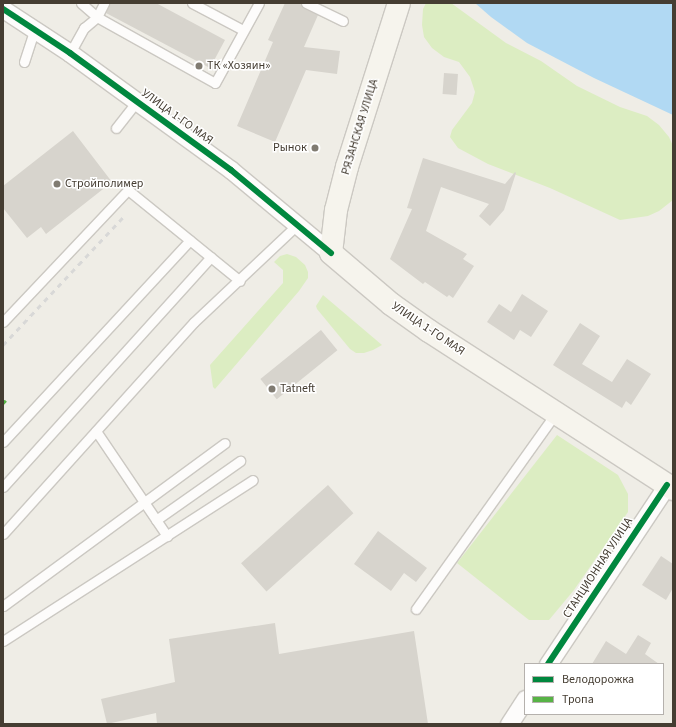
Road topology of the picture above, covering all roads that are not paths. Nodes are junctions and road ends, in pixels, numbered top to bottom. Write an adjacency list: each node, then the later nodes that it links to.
1 (81, 3): 8 (lane)
2 (104, 3): 8 (lane)
3 (192, 3): 11 (lane)
4 (259, 3): 11 (lane)
5 (306, 3): 9 (lane)
6 (400, 3): 18 (main road, РЯЗАНСКАЯ УЛИЦА)
7 (3, 10): 10 (street, УЛИЦА 1-ГО МАЯ)
8 (97, 17): 11 (lane); 12 (lane)
9 (343, 21)
10 (35, 29): 12 (street, УЛИЦА 1-ГО МАЯ); 13 (lane)
11 (244, 30)
12 (70, 53): 14 (street, УЛИЦА 1-ГО МАЯ)
13 (24, 62)
14 (137, 101): 15 (lane); 16 (street, УЛИЦА 1-ГО МАЯ)
15 (116, 128)
16 (297, 225): 18 (street, УЛИЦА 1-ГО МАЯ); 20 (lane)
17 (190, 240): 19 (lane); 21 (lane); 24 (lane)
18 (331, 253): 22 (main road, УЛИЦА 1-ГО МАЯ)
19 (211, 257): 20 (lane); 28 (lane)
20 (240, 281): 23 (lane)
21 (3, 322)
22 (556, 413): 29 (main road, УЛИЦА 1-ГО МАЯ); 35 (lane)
23 (96, 431): 30 (lane); 32 (lane)
24 (3, 442)
25 (225, 443): 30 (lane)
26 (240, 461): 31 (lane)
27 (253, 480): 33 (lane)
28 (3, 487)
29 (670, 487): 37 (street, СТАНЦИОННАЯ УЛИЦА)
30 (144, 503): 31 (lane); 34 (lane)
31 (156, 520): 33 (lane)
32 (3, 534)
33 (167, 536): 36 (lane)
34 (3, 606)
35 (416, 609)
36 (3, 641)
37 (549, 663)
38 (524, 701): 39 (street)
39 (509, 724)

